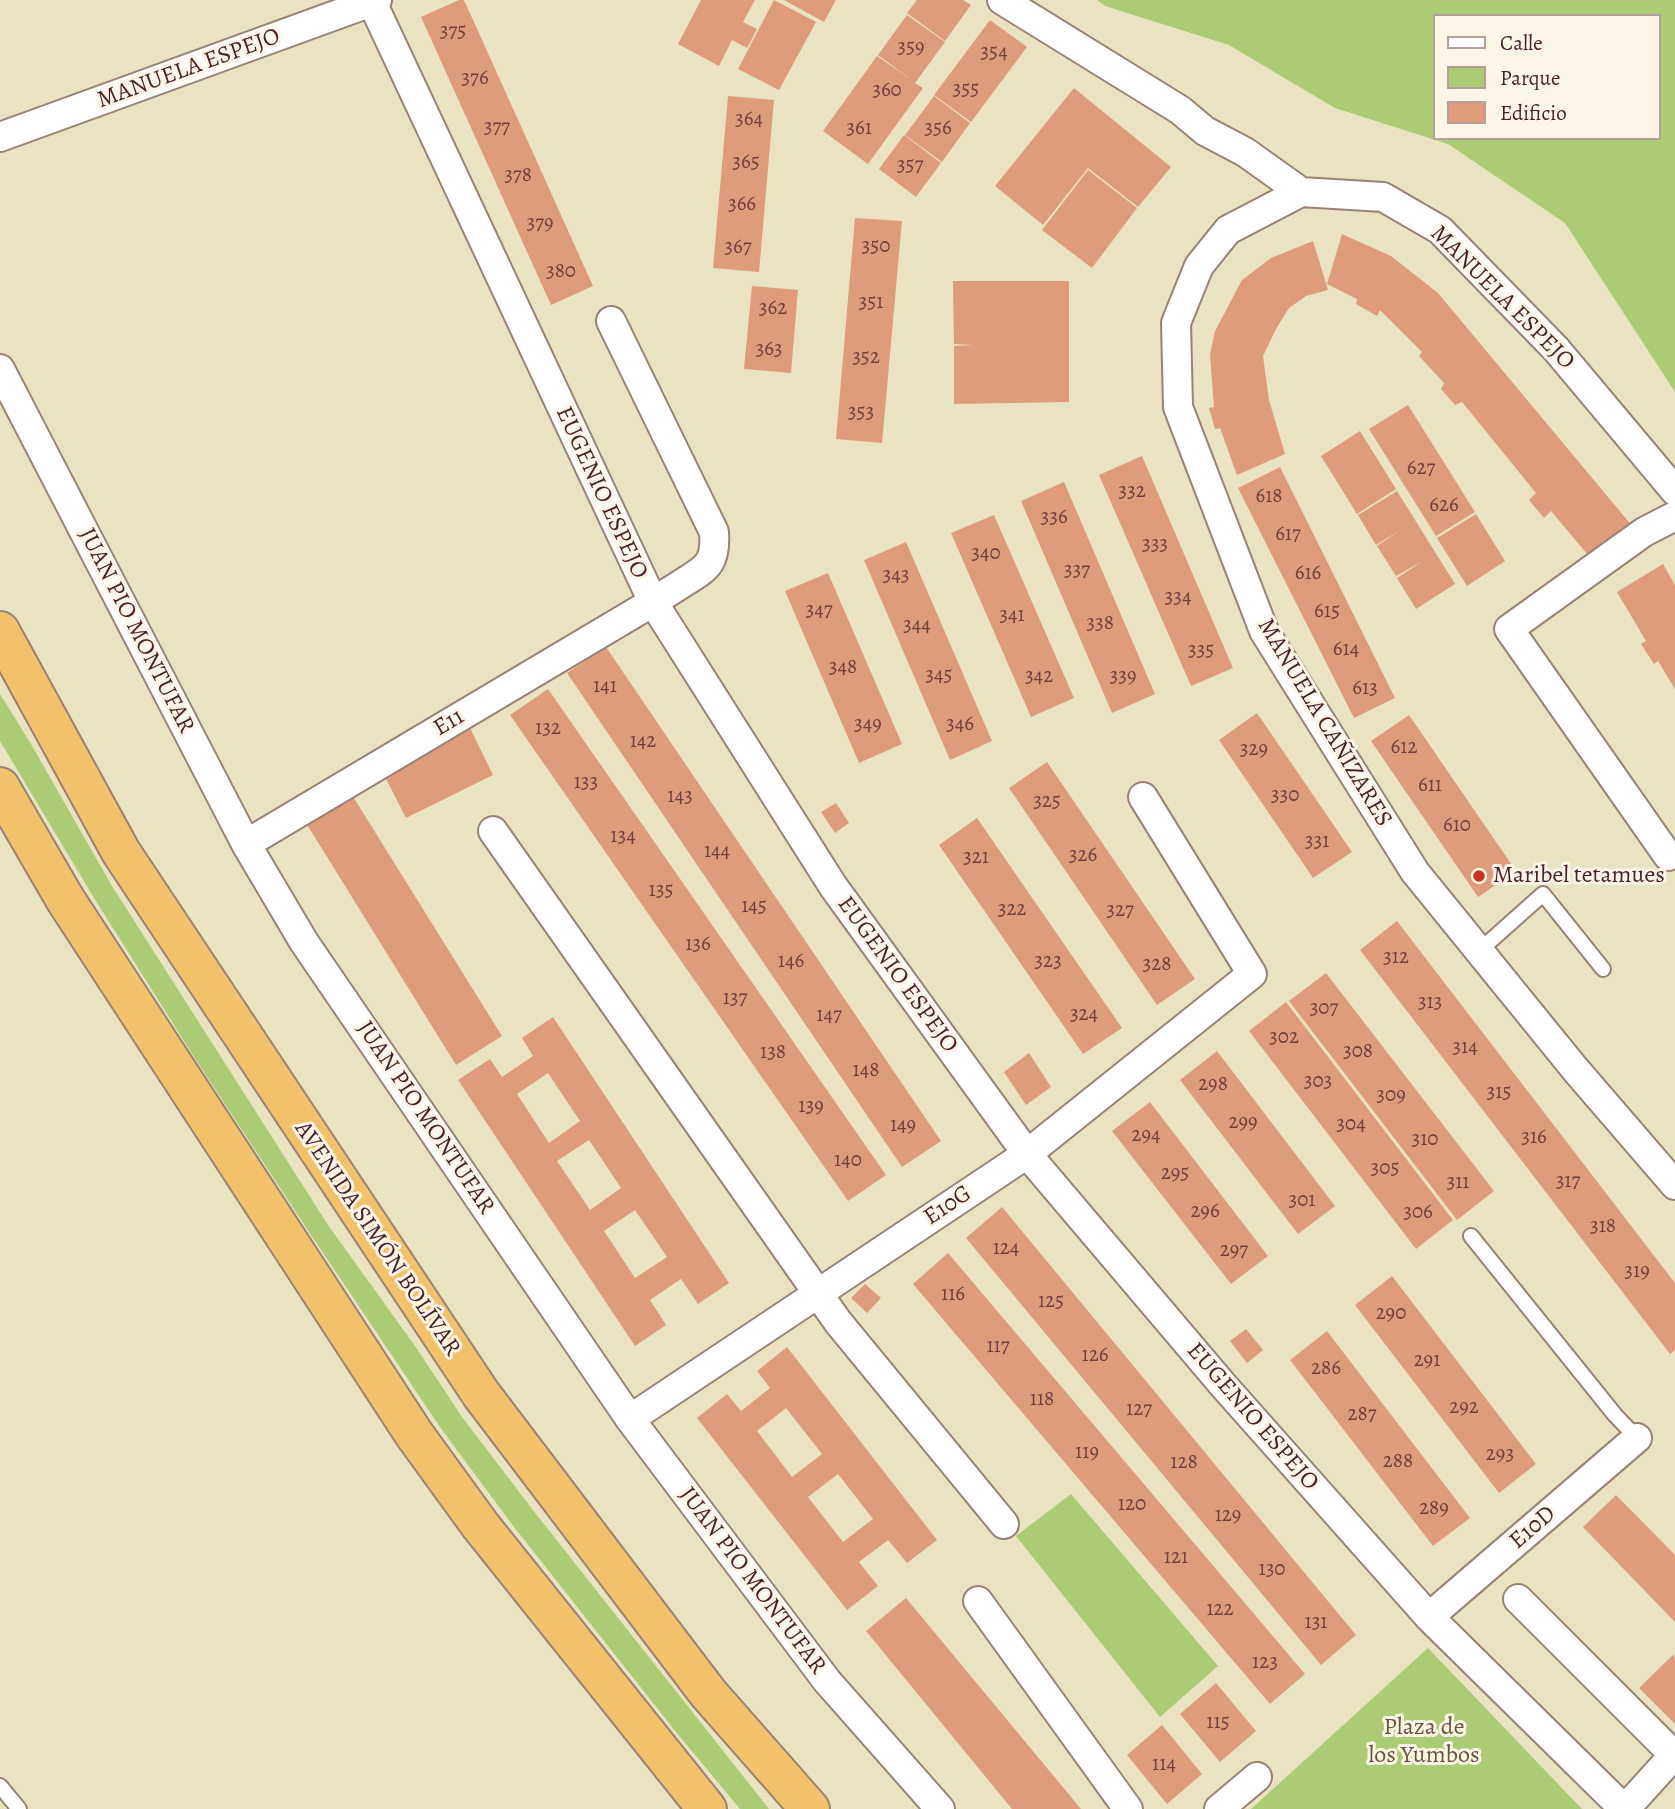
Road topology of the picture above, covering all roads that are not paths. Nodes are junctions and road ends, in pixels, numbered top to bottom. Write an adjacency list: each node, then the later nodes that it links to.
1 (1002, 0): 4 (street)
2 (373, 1): 3 (street, MANUELA ESPEJO); 9 (street, EUGENIO ESPEJO)
3 (0, 136)
4 (1301, 192): 7 (street, MANUELA ESPEJO); 16 (street, MANUELA CAÑIZARES)
5 (611, 321): 9 (street, E11)
6 (0, 369): 14 (street, JUAN PIO MONTUFAR)
7 (1675, 491)
8 (1675, 516): 15 (street)
9 (653, 603): 14 (street, E11); 18 (street, EUGENIO ESPEJO)
10 (0, 631): 34 (highway, AVENIDA SIMÓN BOLÍVAR)
11 (0, 788): 33 (highway)
12 (1143, 797): 18 (street, E10G)
13 (493, 831): 21 (street)
14 (246, 844): 22 (street, JUAN PIO MONTUFAR)
15 (1668, 856)
16 (1479, 951): 17 (lane); 19 (street, MANUELA CAÑIZARES)
17 (1603, 970)
18 (1027, 1154): 21 (street, E10G); 27 (street, EUGENIO ESPEJO)
19 (1675, 1185)
20 (1471, 1236): 23 (lane)
21 (817, 1293): 22 (street, E10G); 24 (street)
22 (630, 1419): 35 (street, JUAN PIO MONTUFAR)
23 (1636, 1438): 27 (street, E10D)
24 (1004, 1524)
25 (1518, 1599): 28 (street)
26 (978, 1601): 36 (street)
27 (1429, 1617): 31 (street, EUGENIO ESPEJO)
28 (1675, 1755): 31 (street)
29 (1256, 1777): 37 (street)
30 (0, 1786): 32 (lane)
31 (1624, 1808)
32 (19, 1809)
33 (707, 1809)
34 (810, 1809)
35 (940, 1809)
36 (1128, 1809)
37 (1219, 1809)

